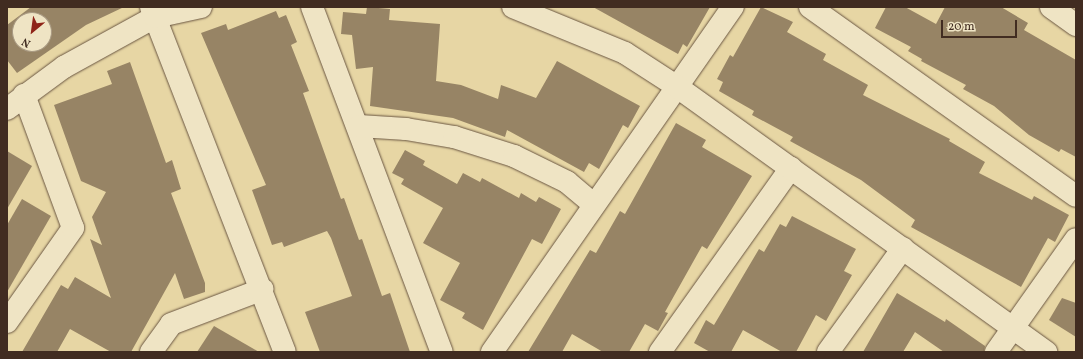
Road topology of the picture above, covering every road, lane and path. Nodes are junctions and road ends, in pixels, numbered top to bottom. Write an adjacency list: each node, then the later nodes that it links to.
1 (201, 7): 7 (street)
2 (312, 7): 12 (street)
3 (513, 7): 9 (street)
4 (733, 7): 9 (street)
5 (810, 7): 14 (street)
6 (1051, 7): 8 (street)
7 (153, 12): 10 (street); 18 (street)
8 (1076, 25)
9 (676, 86): 13 (street); 15 (street)
10 (24, 95): 11 (street); 19 (street)
11 (7, 109)
12 (359, 126): 15 (street); 23 (street)
13 (791, 168): 17 (street); 25 (street)
14 (1076, 196)
15 (593, 204): 24 (street)
16 (1076, 239): 20 (street)
17 (903, 248): 20 (street); 26 (street)
18 (263, 289): 21 (street); 22 (street)
19 (7, 322)
20 (1012, 329): 27 (street); 28 (street)
21 (151, 352)
22 (285, 352)
23 (442, 352)
24 (492, 352)
25 (660, 352)
26 (828, 352)
27 (996, 352)
28 (1046, 352)

